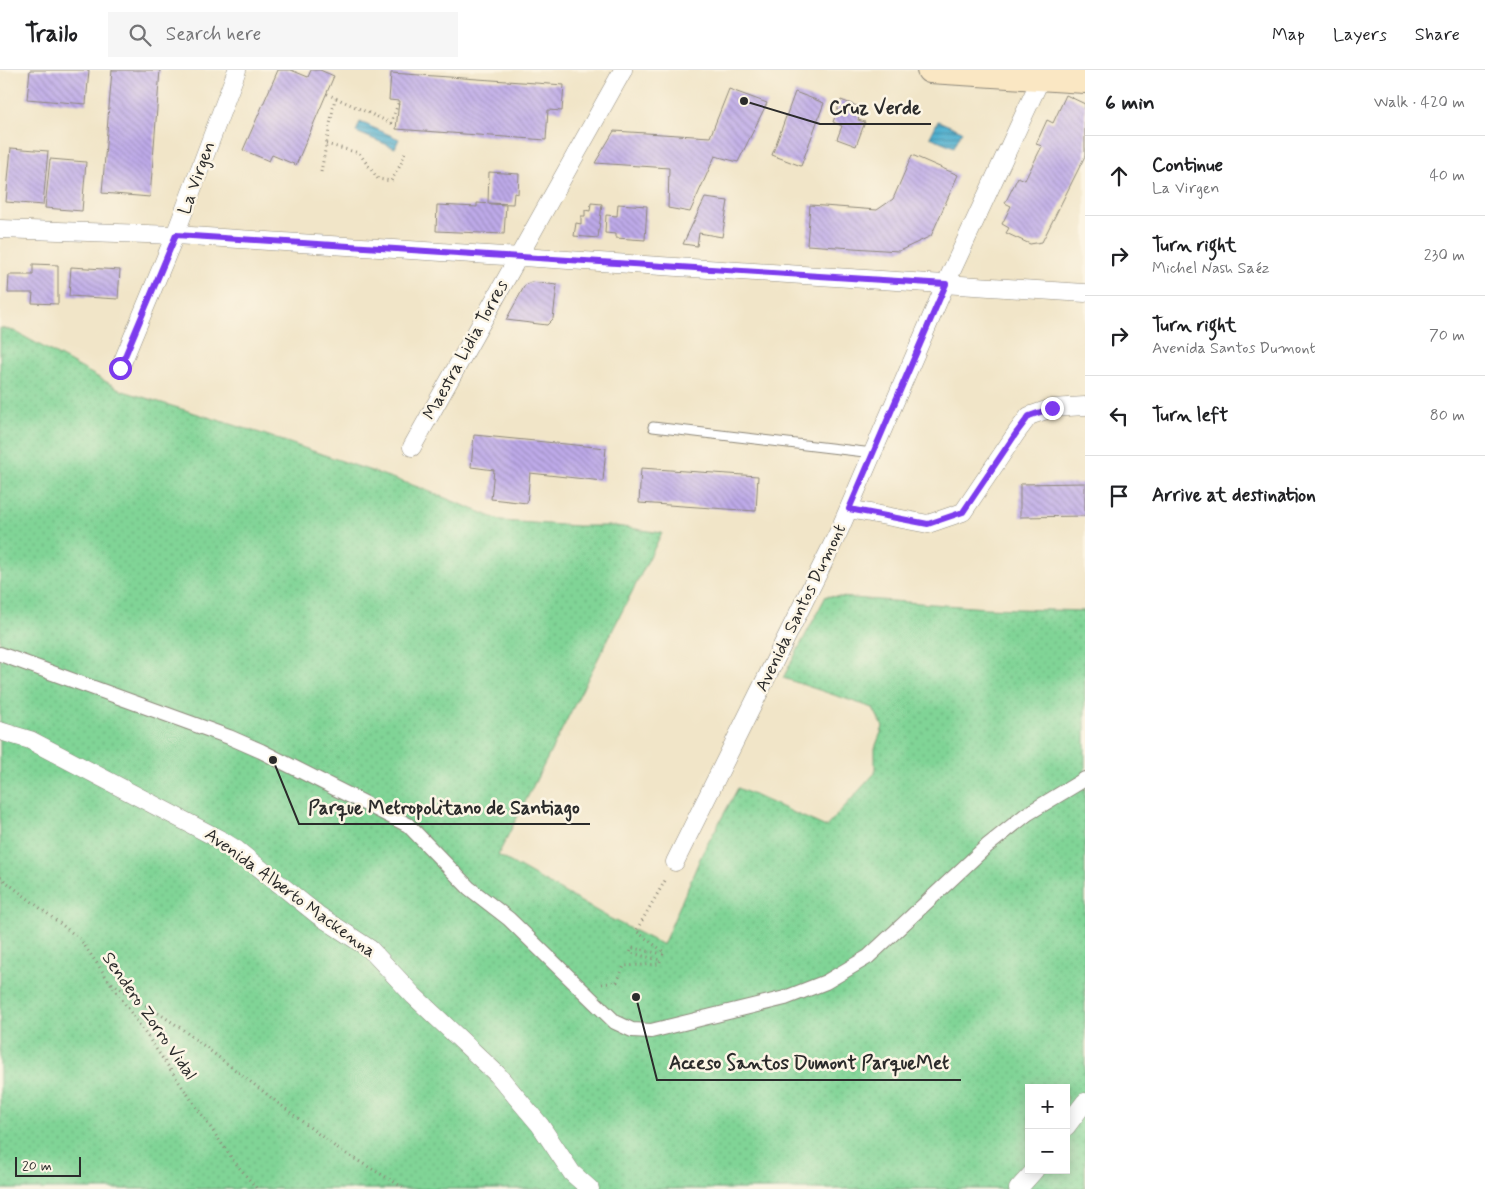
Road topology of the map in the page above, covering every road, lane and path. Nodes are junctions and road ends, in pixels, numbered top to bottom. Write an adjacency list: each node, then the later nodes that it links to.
1 (237, 70): 13 (street, La Virgen)
2 (623, 70): 14 (street, Maestra Lidia Torres)
3 (930, 70): 4 (main road)
4 (1044, 73): 5 (main road); 15 (street, Avenida Santos Dumont)
5 (1085, 80)
6 (326, 94): 7 (path)
7 (335, 98): 8 (path); 9 (path)
8 (399, 101)
9 (326, 144): 10 (path); 11 (path)
10 (405, 152)
11 (321, 172)
12 (0, 229): 13 (street)
13 (176, 235): 14 (street); 17 (street, La Virgen)
14 (518, 258): 15 (street); 20 (street, Maestra Lidia Torres)
15 (946, 284): 16 (street); 21 (street, Avenida Santos Dumont)
16 (1085, 293)
17 (120, 368)
18 (1085, 406): 22 (street)
19 (653, 427): 21 (lane)
20 (412, 447)
21 (873, 453): 22 (street, Avenida Santos Dumont)
22 (849, 509): 26 (street, Avenida Santos Dumont)
23 (0, 654): 29 (street)
24 (0, 731): 35 (street, Avenida Alberto Mackenna)
25 (1085, 779): 29 (street)
26 (675, 862): 29 (path)
27 (0, 877): 28 (path, Sendero Zorro Vidal)
28 (109, 982): 33 (path, Sendero Zorro Vidal); 34 (path)
29 (577, 986)
30 (1085, 1102): 31 (street)
31 (1070, 1122)
32 (1031, 1174): 36 (street)
33 (257, 1189)
34 (406, 1189)
35 (590, 1189)
36 (1018, 1189)

